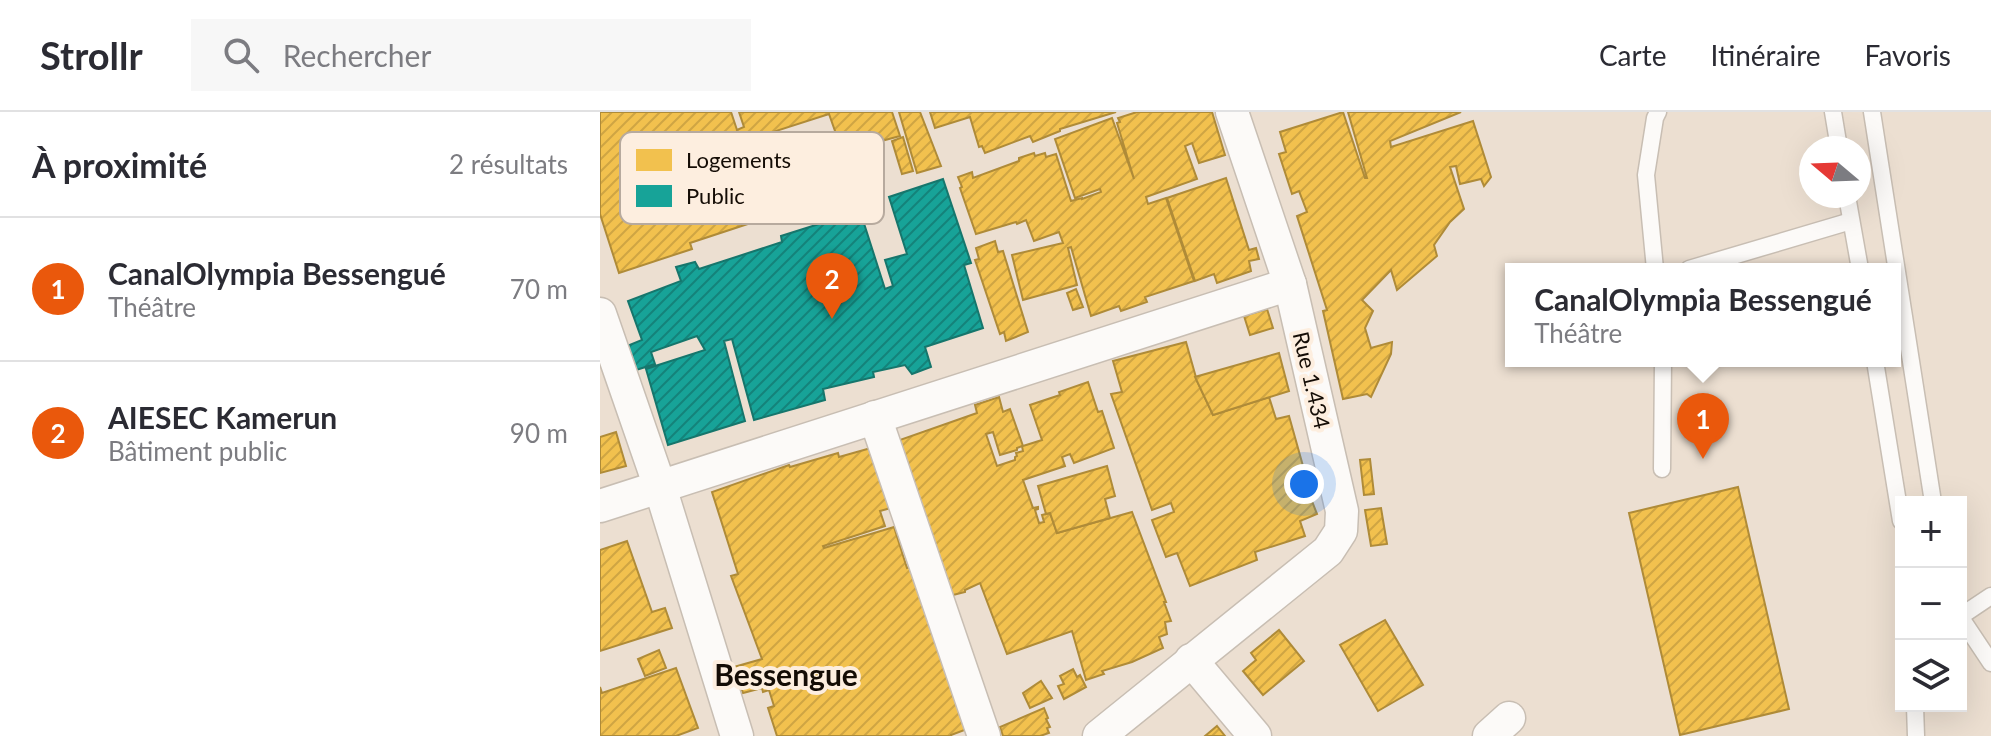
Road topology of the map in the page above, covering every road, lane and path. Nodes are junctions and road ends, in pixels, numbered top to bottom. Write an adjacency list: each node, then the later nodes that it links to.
1 (1232, 112): 12 (street, Rue 1.434)
2 (1658, 112): 8 (lane)
3 (1833, 112): 5 (lane)
4 (1872, 112): 11 (lane)
5 (1837, 136)
6 (1849, 208): 7 (lane)
7 (1851, 221): 9 (lane); 10 (lane)
8 (1654, 263)
9 (1709, 263)
10 (1859, 263)
11 (1896, 263)
12 (1290, 284): 17 (street); 26 (street, Rue 1.434)
13 (1901, 297): 21 (lane)
14 (600, 314): 19 (street)
15 (1663, 367): 18 (lane)
16 (1876, 367): 20 (lane)
17 (875, 417): 19 (street); 30 (street)
18 (1662, 469)
19 (660, 487): 22 (street); 29 (street)
20 (1897, 496)
21 (1932, 496)
22 (600, 506)
23 (1991, 596): 24 (lane)
24 (1967, 613)
25 (1967, 626): 27 (lane)
26 (1191, 660): 31 (street, Rue 1.434); 32 (street)
27 (1991, 663)
28 (1915, 712): 33 (lane)
29 (737, 736)
30 (984, 736)
31 (1099, 736)
32 (1255, 736)
33 (1916, 736)

